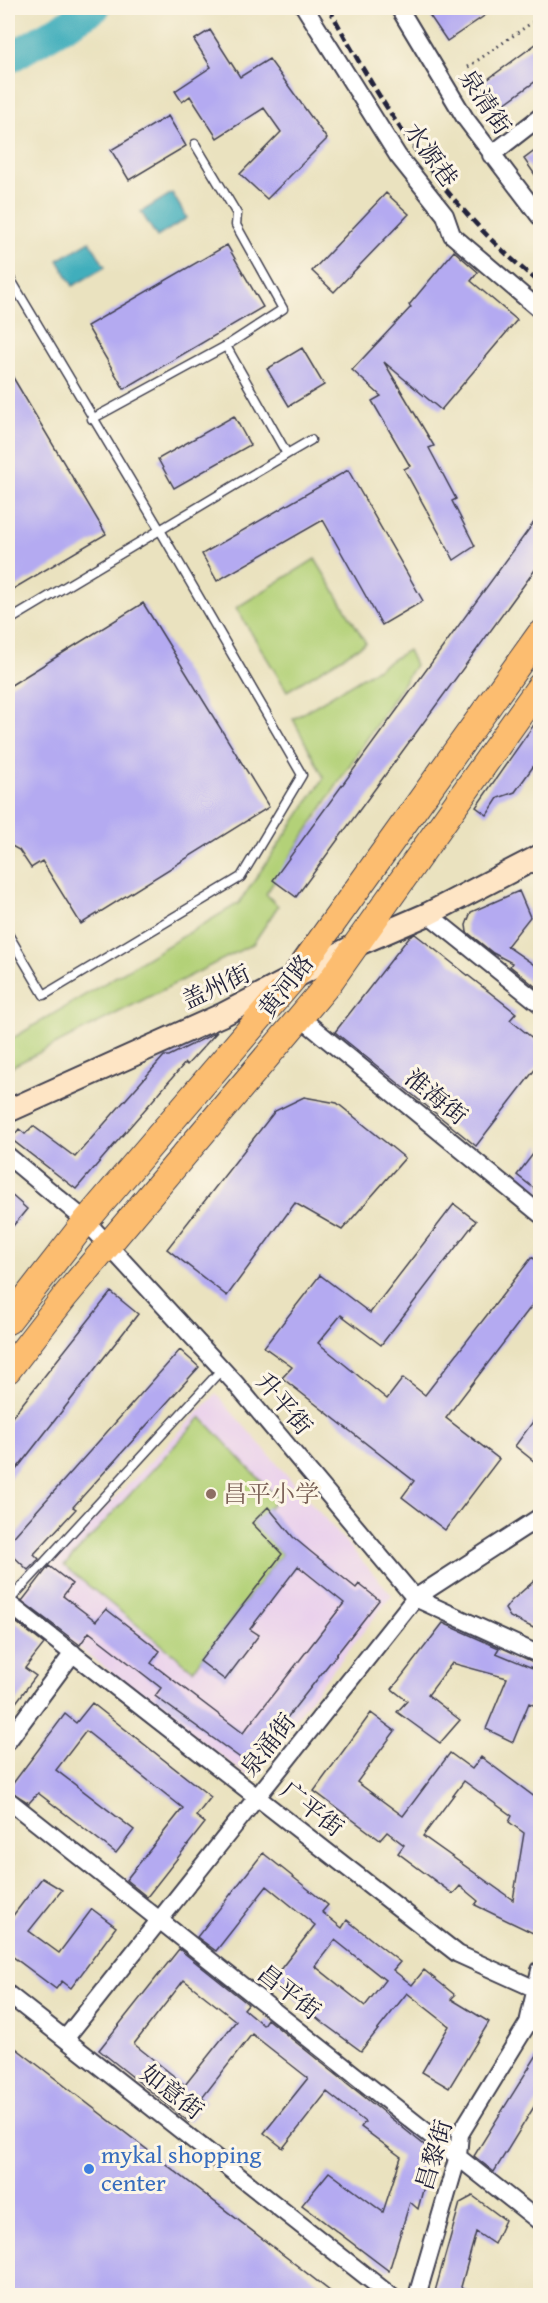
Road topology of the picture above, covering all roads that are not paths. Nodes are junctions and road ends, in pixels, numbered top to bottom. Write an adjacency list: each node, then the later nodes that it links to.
1 (305, 8): 8 (street, 水源巷)
2 (399, 8): 5 (street, 泉清街)
3 (540, 117): 5 (street)
4 (195, 144): 9 (lane)
5 (491, 154): 6 (street, 泉清街)
6 (540, 217)
7 (8, 275): 10 (lane)
8 (540, 310)
9 (226, 346): 10 (lane); 12 (lane)
10 (92, 419): 13 (lane)
11 (310, 440): 12 (lane)
12 (287, 454): 13 (lane)
13 (160, 530): 14 (lane); 19 (lane)
14 (8, 621)
15 (540, 634): 21 (main road, 黄河路)
16 (540, 686): 20 (main road, 黄河路)
17 (540, 856): 18 (street, 盖州街)
18 (428, 914): 20 (street, 盖州街); 22 (street)
19 (8, 934)
20 (356, 945): 21 (street, 盖州街); 23 (main road, 黄河路)
21 (292, 980): 24 (street, 盖州街); 27 (main road, 黄河路)
22 (540, 1004)
23 (301, 1018): 26 (street, 淮海街); 28 (main road, 黄河路)
24 (8, 1112)
25 (8, 1156): 27 (street, 升平街)
26 (540, 1211)
27 (86, 1221): 28 (street, 升平街); 29 (main road, 黄河路)
28 (108, 1245): 30 (street, 升平街); 31 (main road, 黄河路)
29 (8, 1321)
30 (222, 1369): 33 (street, 升平街); 34 (lane)
31 (8, 1370)
32 (540, 1516): 33 (street, 泉涌街)
33 (415, 1598): 36 (street, 升平街); 38 (street, 泉涌街)
34 (8, 1603): 35 (street, 广平街)
35 (73, 1653): 37 (street); 38 (street, 广平街)
36 (540, 1655)
37 (8, 1741)
38 (257, 1797): 40 (street, 泉涌街); 42 (street, 广平街)
39 (8, 1800): 40 (street, 昌平街)
40 (159, 1920): 44 (street, 泉涌街); 45 (street, 昌平街)
41 (540, 1970): 42 (street, 昌黎街)
42 (538, 1990): 45 (street, 昌黎街)
43 (8, 1994): 44 (street, 如意街)
44 (65, 2039): 47 (street, 如意街)
45 (458, 2156): 46 (street, 昌平街); 48 (street, 昌黎街)
46 (540, 2222)
47 (391, 2295)
48 (417, 2295)

